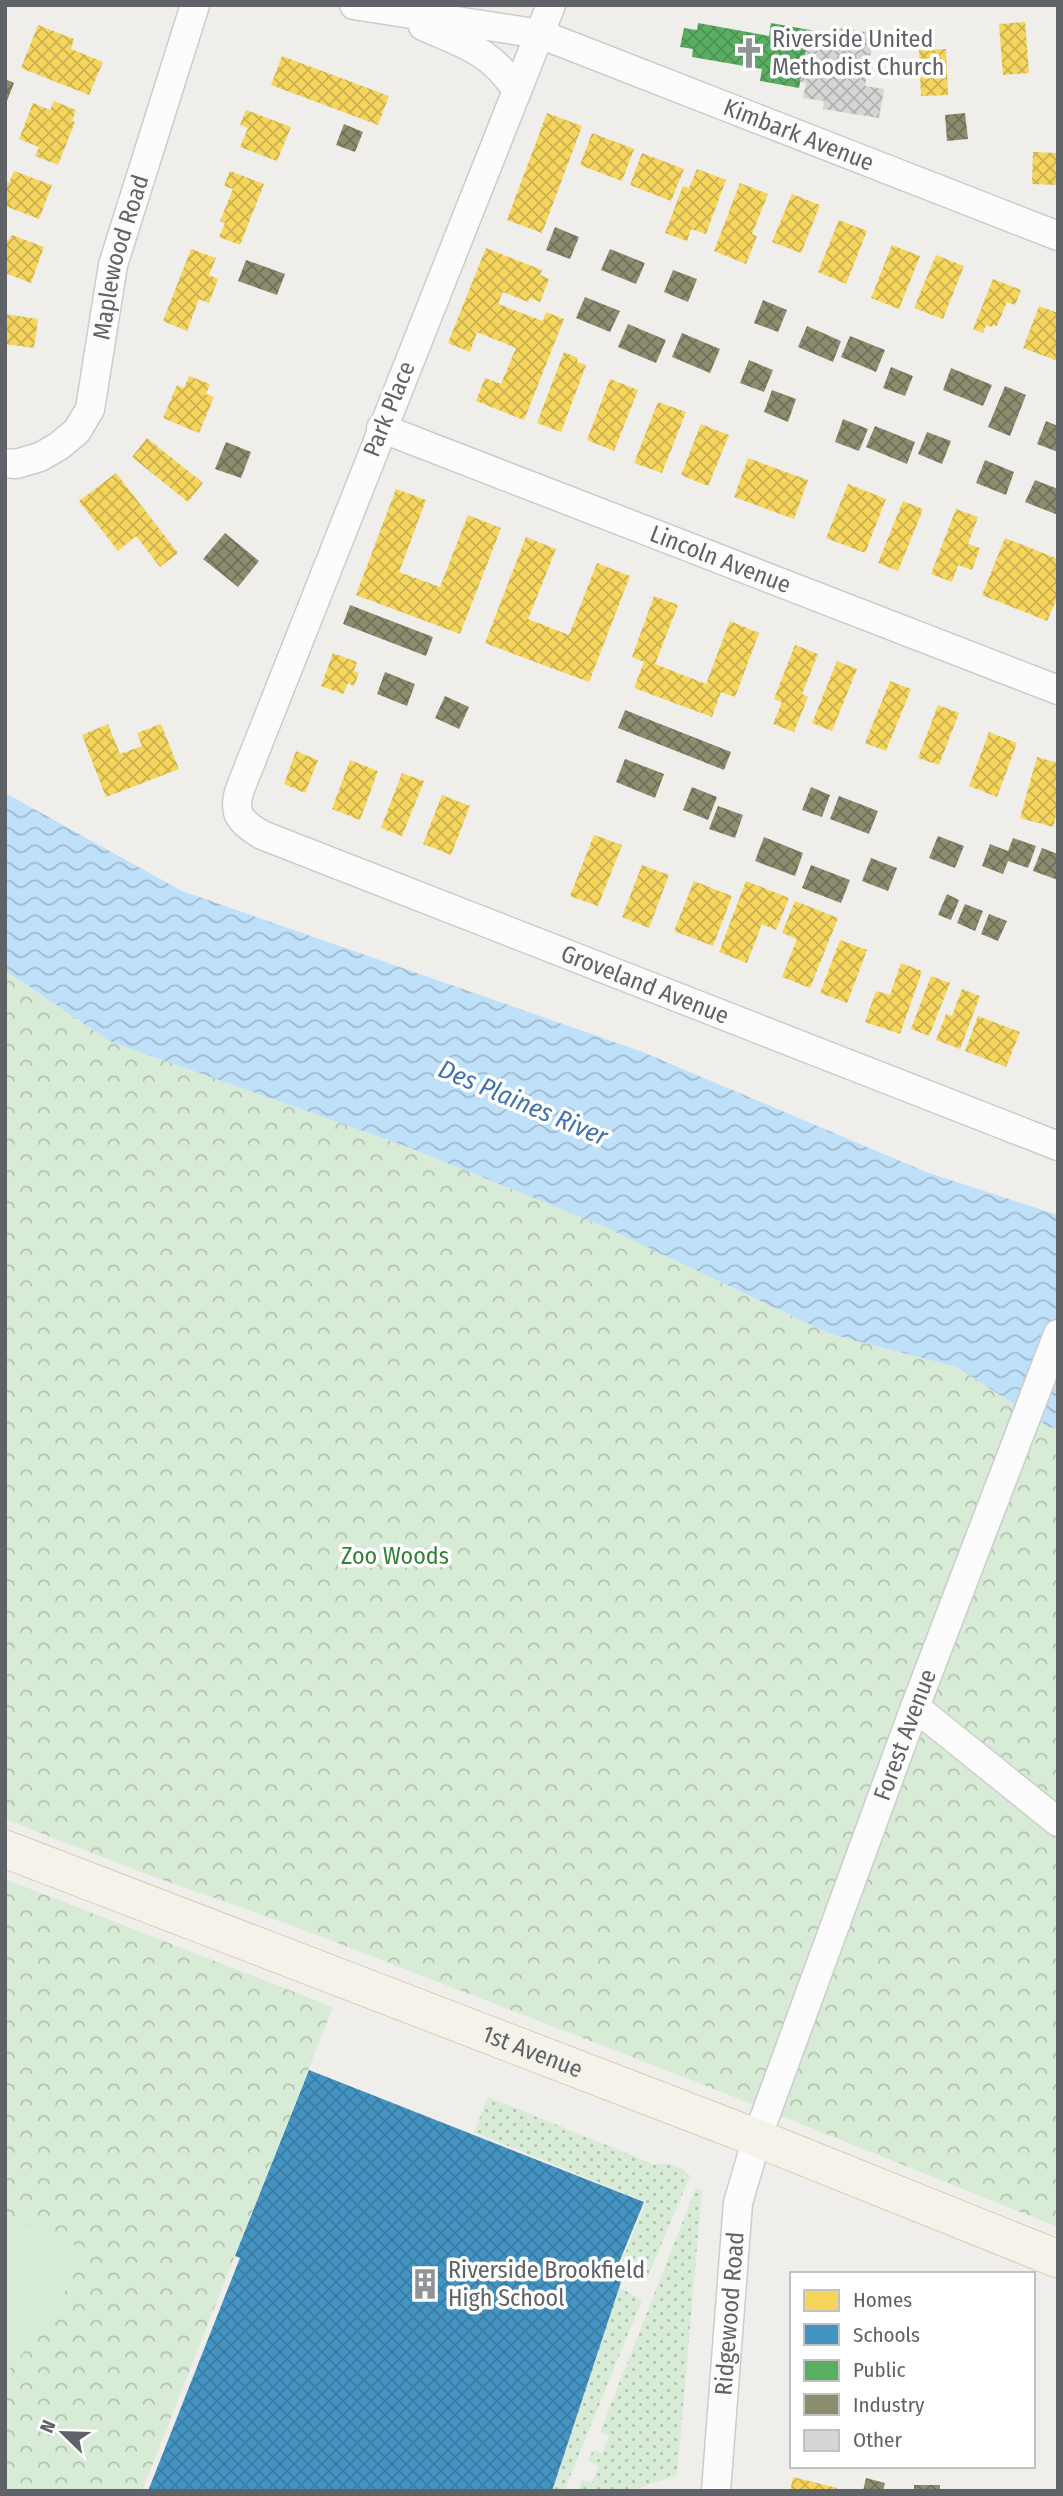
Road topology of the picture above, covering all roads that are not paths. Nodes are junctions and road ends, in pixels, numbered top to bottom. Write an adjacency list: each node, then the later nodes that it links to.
1 (195, 5): 9 (street, Maplewood Road)
2 (354, 5): 4 (street)
3 (551, 5): 5 (street, Park Place)
4 (385, 10): 5 (street, Kimbark Avenue); 6 (street)
5 (540, 34): 6 (street, Park Place); 7 (street, Kimbark Avenue)
6 (517, 91): 8 (street, Park Place)
7 (1058, 236)
8 (382, 428): 10 (street, Lincoln Avenue); 11 (street, Park Place)
9 (5, 463)
10 (1058, 690)
11 (238, 815): 12 (street, Groveland Avenue)
12 (1058, 1146)
13 (1058, 1334): 14 (street, Forest Avenue)
14 (915, 1707): 15 (street); 17 (street, Forest Avenue)
15 (1058, 1822)
16 (5, 1849): 17 (main road, 1st Avenue)
17 (757, 2137): 18 (main road, 1st Avenue); 19 (street, Ridgewood Road)
18 (1058, 2259)
19 (716, 2491)

